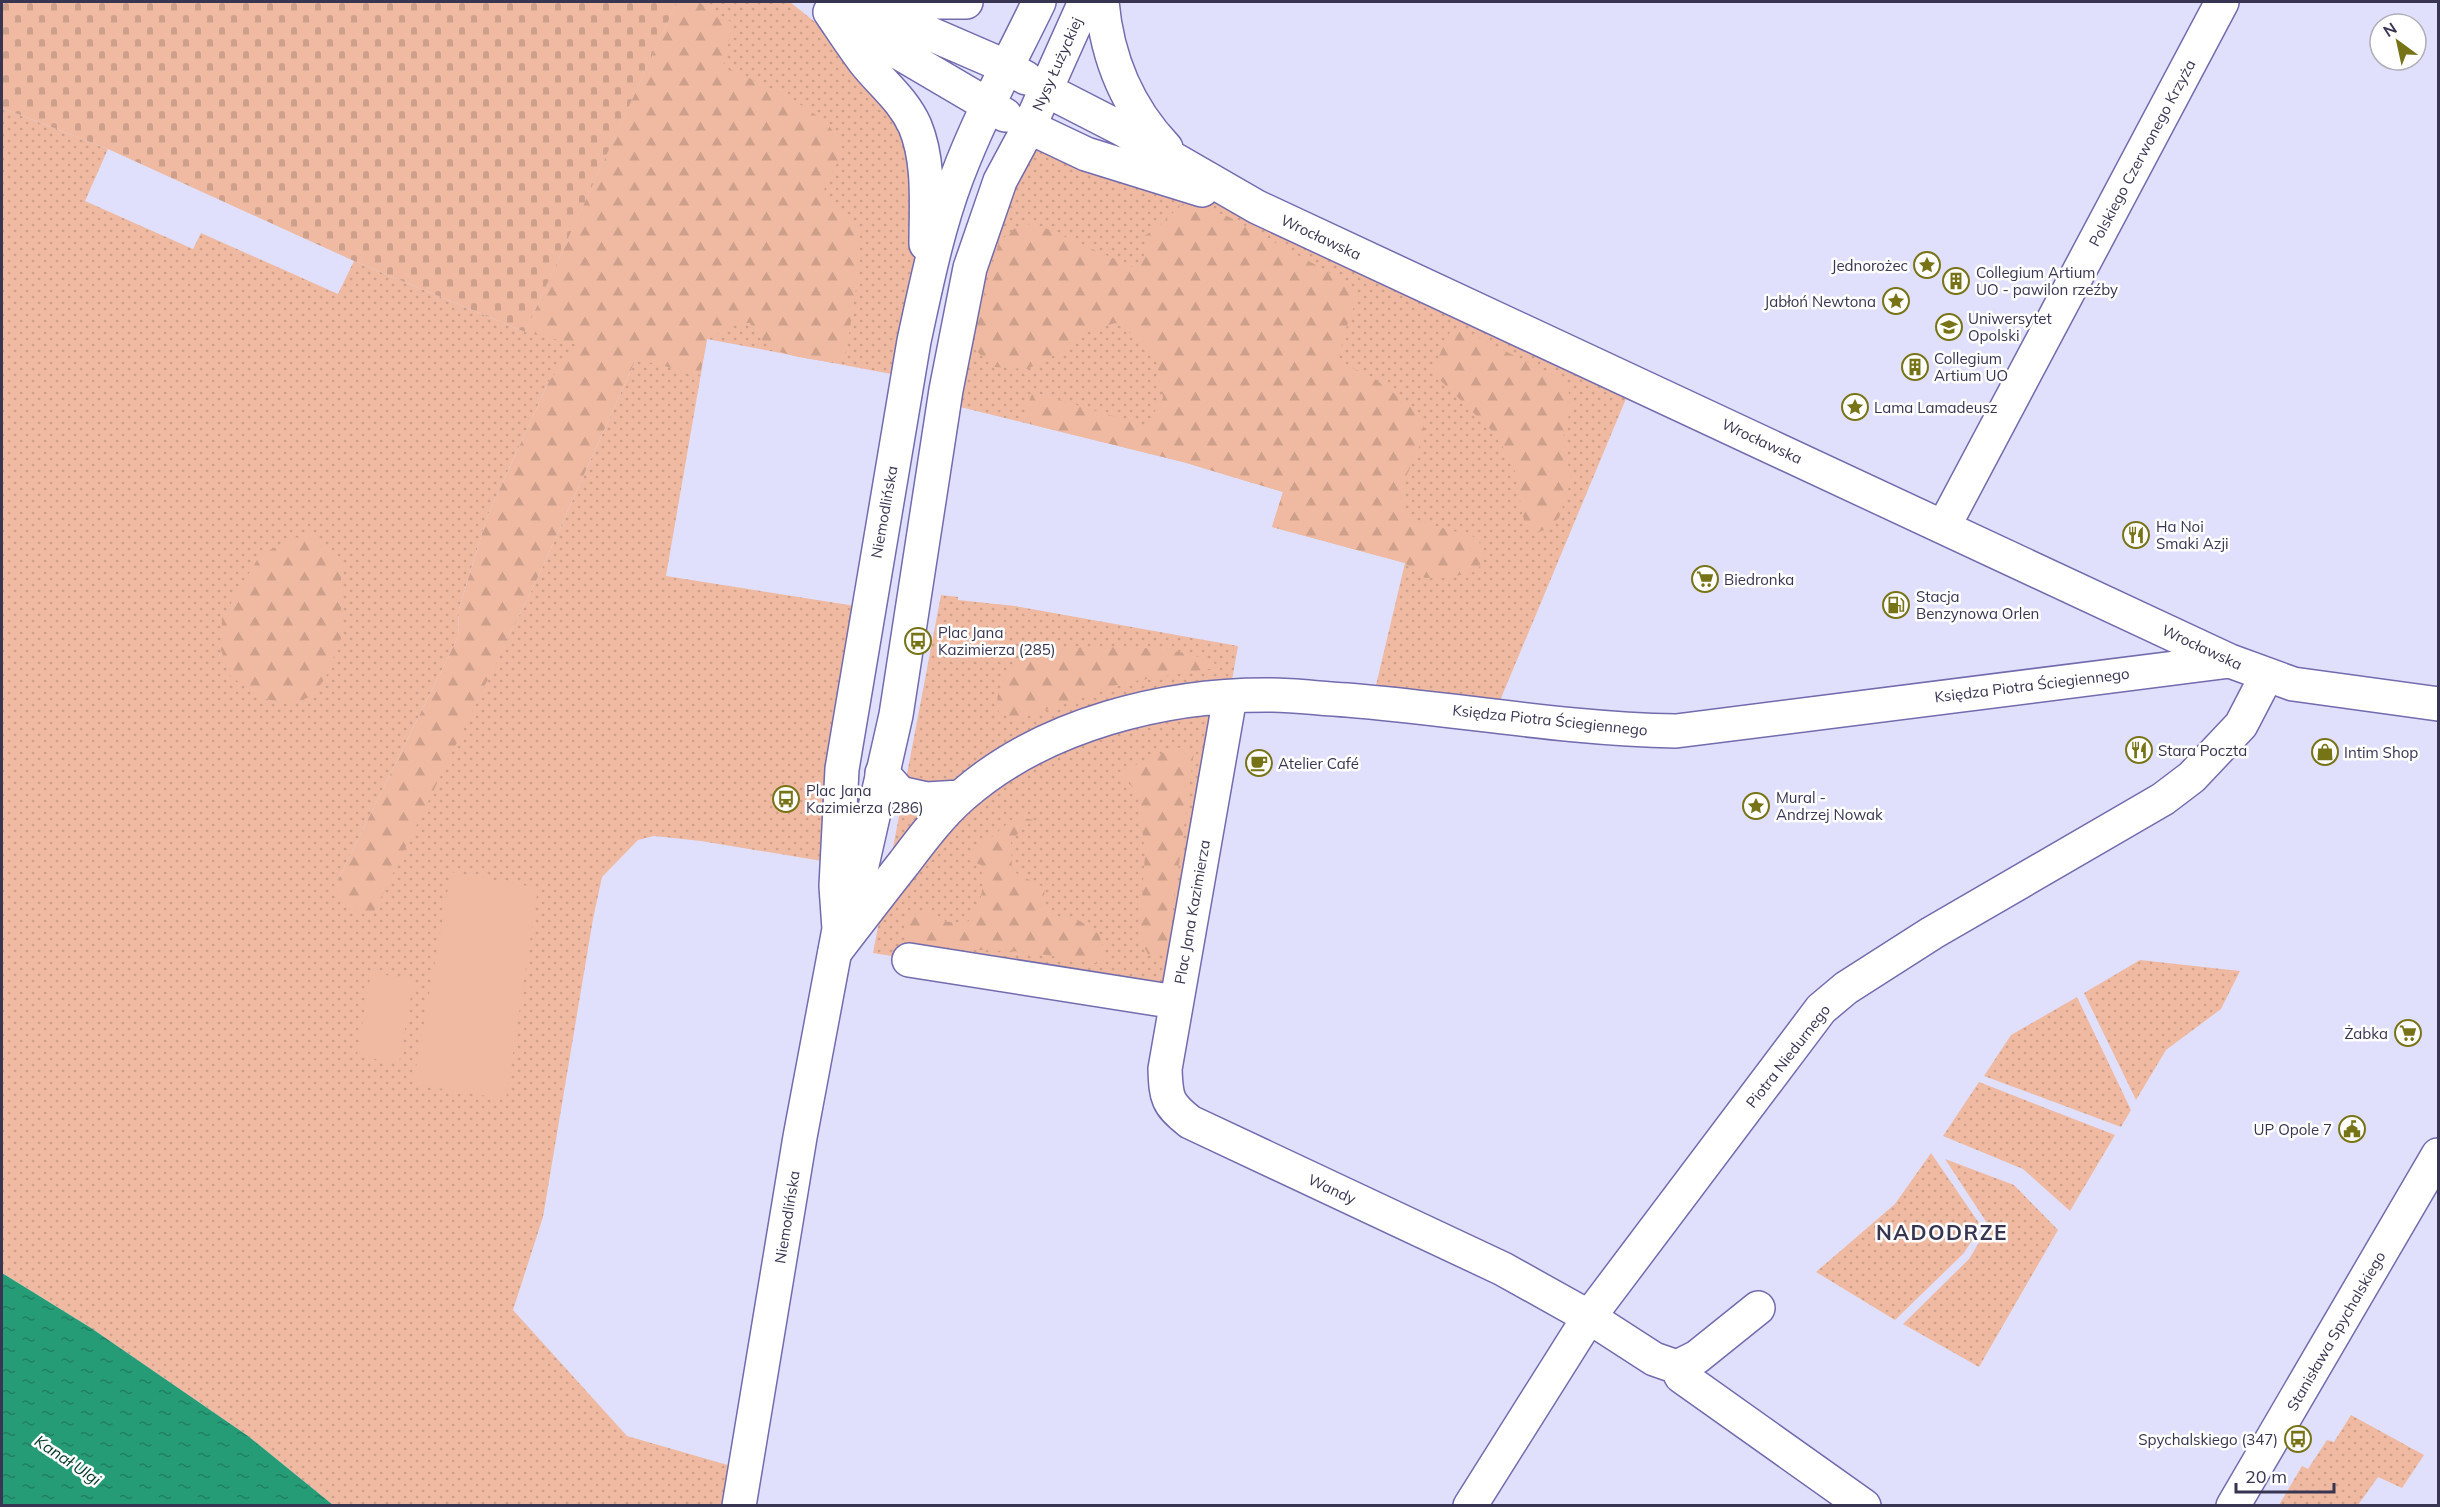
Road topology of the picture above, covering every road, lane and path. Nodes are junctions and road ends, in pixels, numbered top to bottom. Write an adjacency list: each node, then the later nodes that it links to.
1 (904, 2): 2 (street)
2 (966, 2)
3 (1039, 2): 8 (street)
4 (1085, 2): 9 (street, Nysy Łużyckiej)
5 (1102, 2): 12 (street)
6 (2223, 2): 15 (street, Polskiego Czerwonego Krzyża)
7 (834, 5): 8 (street, Wrocławska); 10 (street, Wrocławska); 14 (street)
8 (1006, 67): 9 (street, Wrocławska); 10 (street)
9 (1046, 90): 11 (street, Nysy Łużyckiej); 12 (street, Wrocławska)
10 (987, 106): 11 (street, Wrocławska); 14 (street, Niemodlińska)
11 (1029, 127): 13 (street, Wrocławska); 20 (street, Niemodlińska)
12 (1180, 162): 13 (street, Wrocławska)
13 (1257, 207): 15 (street, Wrocławska)
14 (927, 279): 22 (street, Niemodlińska)
15 (1944, 526): 16 (street, Wrocławska)
16 (2230, 661): 17 (street, Wrocławska); 18 (street, Księdza Piotra Ściegiennego)
17 (2267, 675): 19 (street, Wrocławska); 27 (street, Piotra Niedurnego)
18 (1230, 697): 21 (street, Księdza Piotra Ściegiennego); 24 (street, Plac Jana Kazimierza)
19 (2439, 704)
20 (882, 773): 21 (street); 22 (street, Niemodlińska)
21 (960, 797): 22 (street, Księdza Piotra Ściegiennego)
22 (837, 941): 29 (street, Niemodlińska)
23 (909, 960): 24 (street, Plac Jana Kazimierza)
24 (1176, 1002): 27 (street, Wandy)
25 (2439, 1155): 32 (street, Stanisława Spychalskiego)
26 (1758, 1308): 28 (street)
27 (1589, 1317): 28 (street, Wandy); 30 (street, Piotra Niedurnego)
28 (1677, 1367): 31 (street)
29 (739, 1506)
30 (1470, 1506)
31 (1864, 1506)
32 (2233, 1506)

